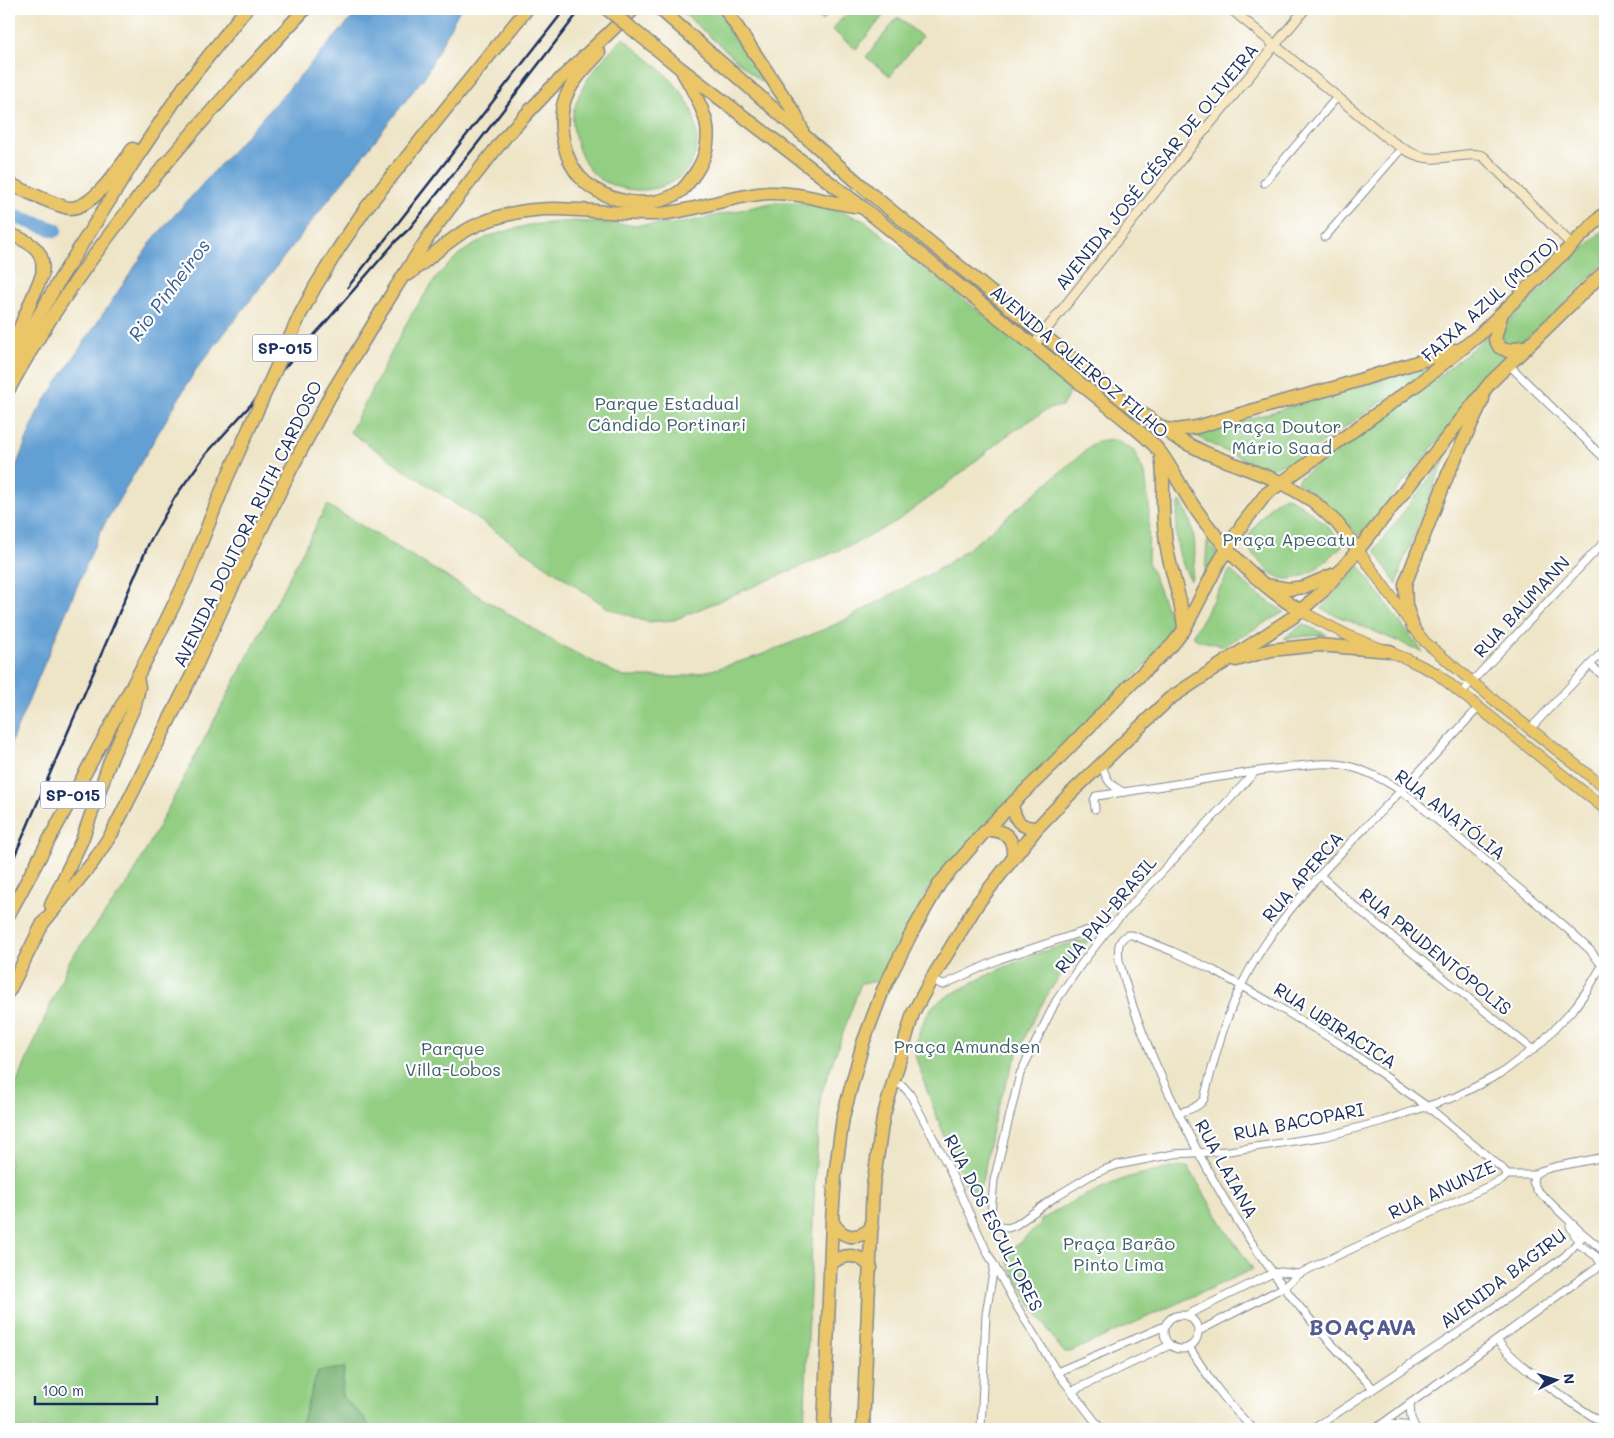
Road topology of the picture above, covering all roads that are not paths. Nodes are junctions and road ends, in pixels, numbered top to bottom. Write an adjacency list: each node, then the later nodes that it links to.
1 (246, 9): 13 (highway)
2 (305, 9): 35 (highway)
3 (527, 9): 53 (highway, SP-015, bridge)
4 (607, 9): 12 (highway, AVENIDA QUEIROZ FILHO, bridge)
5 (634, 9): 10 (highway, AVENIDA DOUTORA RUTH CARDOSO)
6 (660, 9): 15 (highway, AVENIDA QUEIROZ FILHO)
7 (725, 9): 15 (highway)
8 (1232, 9): 11 (street)
9 (1304, 9): 11 (street, AVENIDA JOSÉ CÉSAR DE OLIVEIRA)
10 (609, 33): 12 (highway); 25 (highway, AVENIDA DOUTORA RUTH CARDOSO)
11 (1276, 45): 14 (street); 27 (street, AVENIDA JOSÉ CÉSAR DE OLIVEIRA)
12 (680, 68): 19 (highway, AVENIDA QUEIROZ FILHO)
13 (184, 87): 18 (highway); 33 (highway)
14 (1338, 96): 16 (street); 17 (street)
15 (804, 134): 27 (highway, AVENIDA QUEIROZ FILHO)
16 (1402, 148): 22 (street); 23 (street)
17 (1264, 183)
18 (9, 184)
19 (862, 208): 25 (highway); 28 (highway, AVENIDA QUEIROZ FILHO)
20 (1605, 214): 23 (highway); 26 (street, FAIXA AZUL (MOTO))
21 (9, 234): 31 (highway)
22 (1325, 238)
23 (1572, 245): 26 (highway)
24 (1605, 272): 29 (highway)
25 (402, 278): 72 (highway, AVENIDA DOUTORA RUTH CARDOSO)
26 (1500, 317): 29 (highway); 30 (highway); 36 (street, FAIXA AZUL (MOTO))
27 (1043, 334): 28 (street, AVENIDA JOSÉ CÉSAR DE OLIVEIRA); 37 (highway, AVENIDA QUEIROZ FILHO)
28 (1034, 345): 38 (highway, AVENIDA QUEIROZ FILHO)
29 (1527, 347): 32 (highway)
30 (1463, 348): 36 (highway); 37 (highway)
31 (9, 360)
32 (1509, 365): 34 (highway); 39 (street)
33 (9, 367)
34 (1490, 383): 43 (highway); 47 (highway)
35 (9, 389)
36 (1368, 420): 40 (highway)
37 (1162, 428): 40 (highway, AVENIDA QUEIROZ FILHO)
38 (1159, 450): 42 (highway, AVENIDA QUEIROZ FILHO); 48 (highway)
39 (1605, 458)
40 (1281, 482): 42 (highway); 43 (highway, AVENIDA QUEIROZ FILHO)
41 (1605, 541): 55 (street, RUA BAUMANN)
42 (1228, 548): 45 (highway, AVENIDA QUEIROZ FILHO); 48 (highway)
43 (1358, 550): 44 (highway); 47 (main road, AVENIDA QUEIROZ FILHO)
44 (1339, 572): 45 (highway); 46 (highway)
45 (1265, 585): 46 (highway, AVENIDA QUEIROZ FILHO)
46 (1301, 611): 50 (main road, AVENIDA QUEIROZ FILHO); 51 (highway)
47 (1412, 627): 55 (main road, AVENIDA QUEIROZ FILHO)
48 (1184, 630): 64 (highway)
49 (1605, 649): 52 (street)
50 (1390, 651): 51 (highway); 56 (main road, AVENIDA QUEIROZ FILHO)
51 (1226, 662): 59 (highway)
52 (1590, 665): 54 (street); 58 (street)
53 (137, 677): 71 (highway, SP-015); 72 (highway)
54 (1605, 677)
55 (1472, 682): 56 (street, RUA BAUMANN); 58 (main road, AVENIDA QUEIROZ FILHO)
56 (1461, 693): 57 (main road, AVENIDA QUEIROZ FILHO)
57 (1479, 707): 62 (street, RUA APERCA); 66 (main road, AVENIDA QUEIROZ FILHO)
58 (1530, 729): 61 (main road, AVENIDA QUEIROZ FILHO)
59 (1102, 765): 63 (street); 67 (highway)
60 (1255, 772): 62 (street, RUA ANATÓLIA); 63 (street, RUA ANATÓLIA); 73 (street, RUA PAU-BRASIL)
61 (1605, 788)
62 (1402, 791): 70 (street, RUA APERCA); 75 (street, RUA ANATÓLIA)
63 (1124, 792): 65 (street, RUA ANATÓLIA)
64 (1012, 804): 67 (highway); 68 (highway)
65 (1095, 809)
66 (1605, 809)
67 (1037, 828): 69 (highway)
68 (986, 830): 69 (highway); 88 (highway)
69 (1013, 857): 76 (highway)
70 (1320, 875): 77 (street, RUA APERCA); 79 (street, RUA PRUDENTÓPOLIS)
71 (9, 914)
72 (43, 923): 78 (highway, AVENIDA DOUTORA RUTH CARDOSO)
73 (1108, 931): 76 (street); 89 (street, RUA PAU-BRASIL)
74 (1127, 935): 77 (street, RUA UBIRACICA); 82 (street, RUA LAIANA)
75 (1604, 965): 79 (street, RUA BACOPARI)
76 (931, 980): 80 (highway)
77 (1241, 985): 81 (street, RUA UBIRACICA); 82 (street, RUA APERCA)
78 (9, 991)
79 (1533, 1050): 81 (street, RUA BACOPARI)
80 (893, 1082): 90 (highway); 95 (street, RUA DOS ESCULTORES)
81 (1428, 1107): 83 (street, RUA BACOPARI); 86 (street, RUA UBIRACICA)
82 (1178, 1113): 83 (street, RUA LAIANA)
83 (1198, 1153): 89 (street, RUA BACOPARI); 98 (street, RUA LAIANA)
84 (1605, 1158): 85 (street, RUA ANUNZE)
85 (1534, 1175): 86 (street, RUA ANUNZE); 87 (street)
86 (1507, 1176): 99 (street, RUA ANUNZE)
87 (1565, 1217): 91 (street); 92 (street)
88 (832, 1220): 90 (highway); 94 (highway)
89 (1016, 1225)
90 (872, 1227): 97 (highway)
91 (1584, 1235): 92 (street, AVENIDA BAGIRU); 93 (street)
92 (1579, 1242): 96 (street); 108 (street, AVENIDA BAGIRU)
93 (1605, 1252)
94 (830, 1265): 97 (highway); 114 (highway)
95 (994, 1265): 107 (street, RUA DOS ESCULTORES); 116 (street)
96 (1604, 1265): 104 (street)
97 (871, 1268): 115 (highway)
98 (1273, 1273): 99 (street, RUA ANUNZE); 100 (street, RUA LAIANA); 101 (street)
99 (1299, 1274): 100 (street, RUA ANUNZE)
100 (1284, 1287): 103 (street); 108 (street, RUA LAIANA)
101 (1187, 1315): 102 (street); 103 (street)
102 (1165, 1326): 105 (street); 107 (street)
103 (1199, 1330): 106 (street)
104 (1496, 1341): 110 (street); 113 (street)
105 (1170, 1345): 106 (street); 109 (street)
106 (1189, 1347): 111 (street)
107 (1057, 1372): 109 (street, RUA DOS ESCULTORES)
108 (1373, 1388): 120 (street, AVENIDA BAGIRU)
109 (1072, 1391): 117 (street, RUA DOS ESCULTORES)
110 (1410, 1404): 112 (street); 122 (street)
111 (1242, 1419): 118 (street); 119 (street)
112 (1384, 1424): 121 (street); 122 (street)
113 (1605, 1424)
114 (824, 1429)
115 (863, 1429)
116 (981, 1429)
117 (1100, 1429)
118 (1248, 1429)
119 (1254, 1429)
120 (1313, 1429)
121 (1375, 1429)
122 (1416, 1429)

